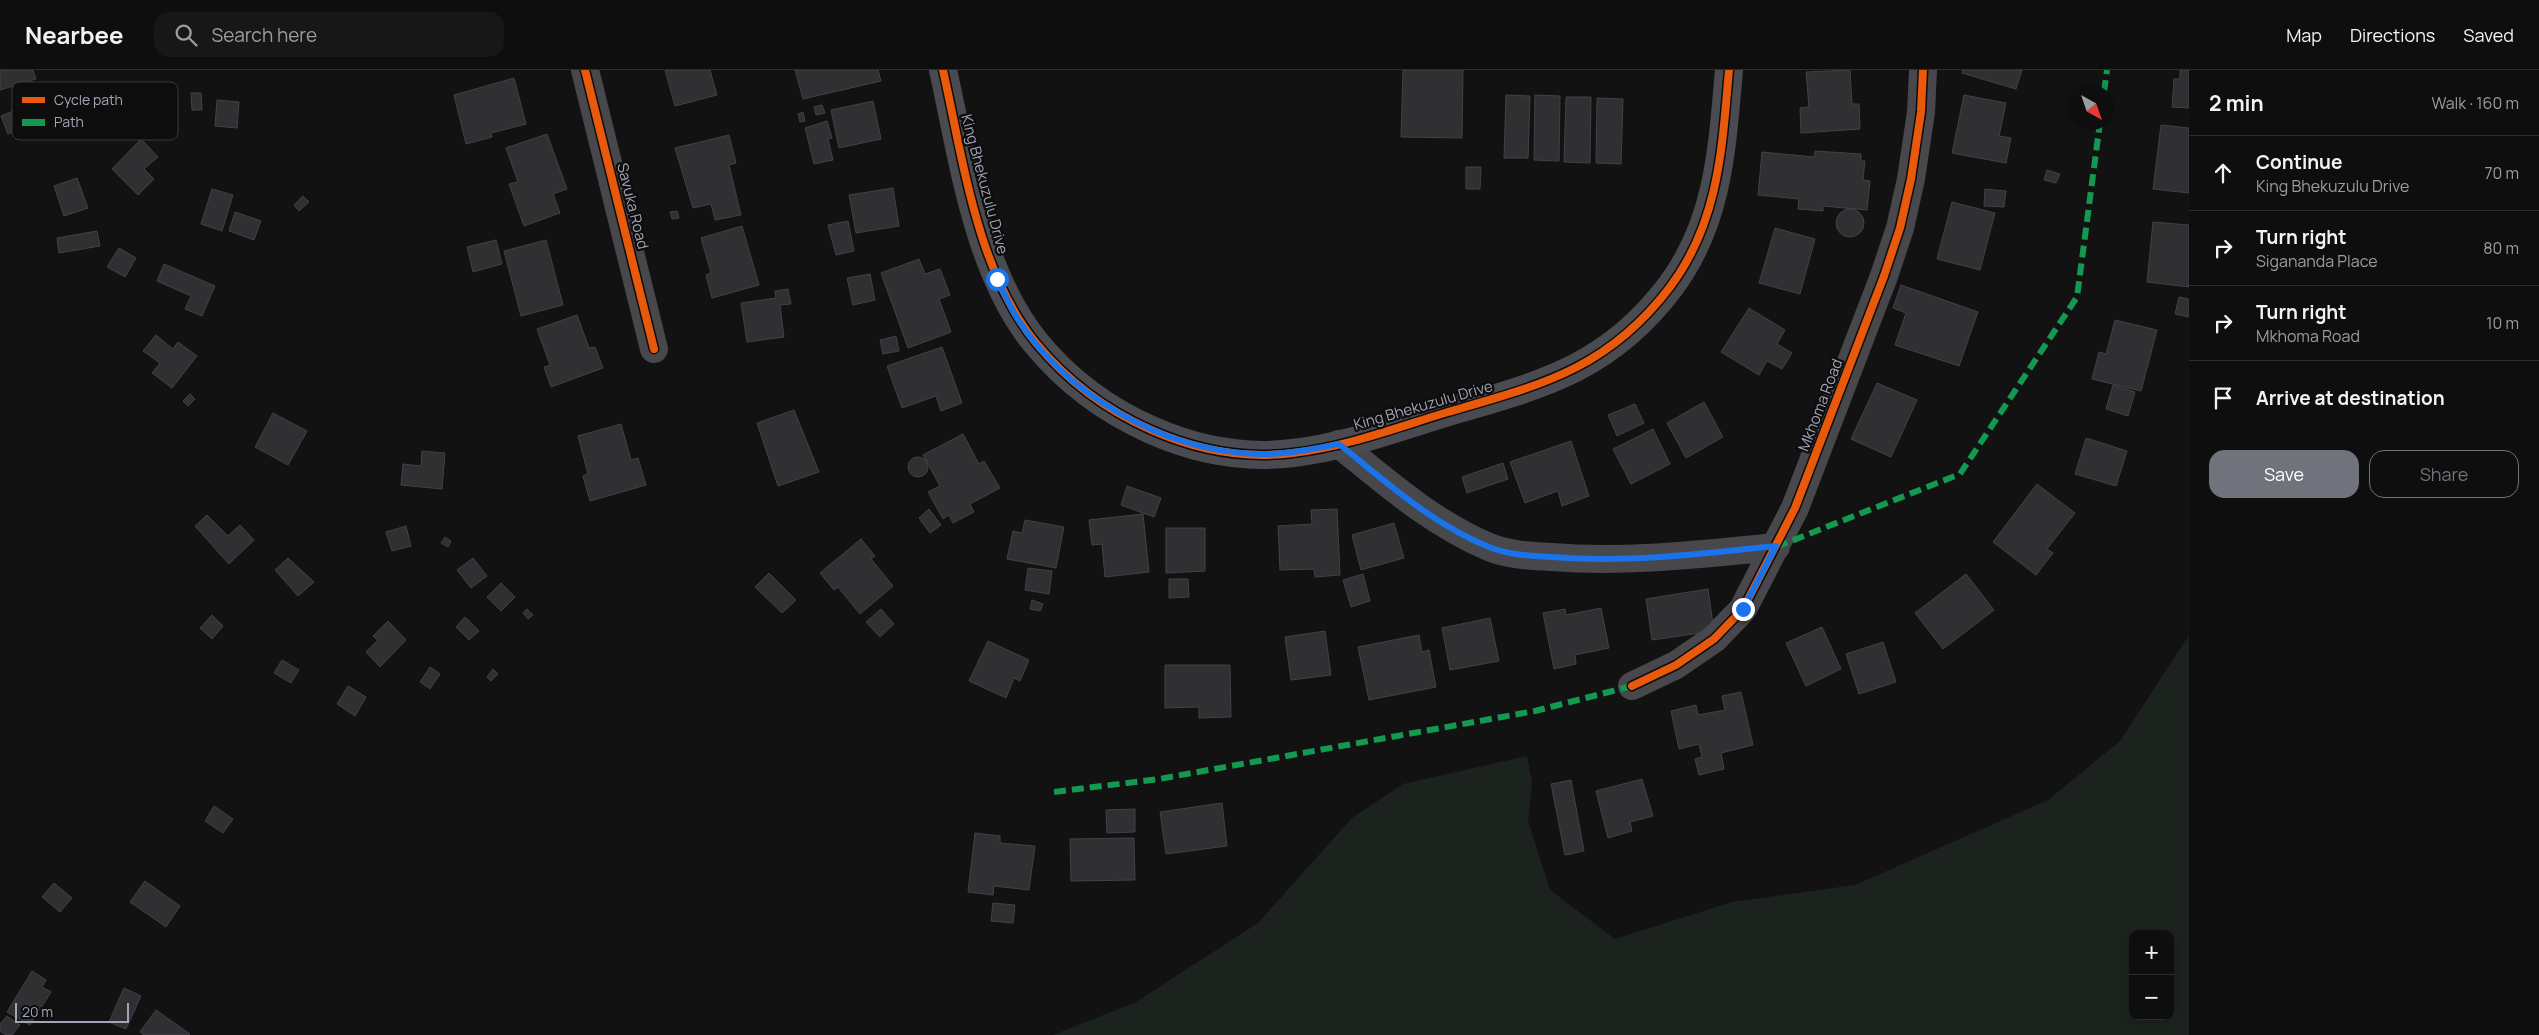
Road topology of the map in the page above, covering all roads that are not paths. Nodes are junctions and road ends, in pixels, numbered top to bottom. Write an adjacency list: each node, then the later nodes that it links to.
1 (585, 70): 5 (street, Savuka Road)
2 (943, 70): 6 (street, King Bhekuzulu Drive)
3 (1729, 70): 6 (street, King Bhekuzulu Drive)
4 (1924, 70): 7 (street, Mkhoma Road)
5 (654, 349)
6 (1339, 444): 7 (street)
7 (1776, 546): 8 (street, Mkhoma Road)
8 (1632, 686)

